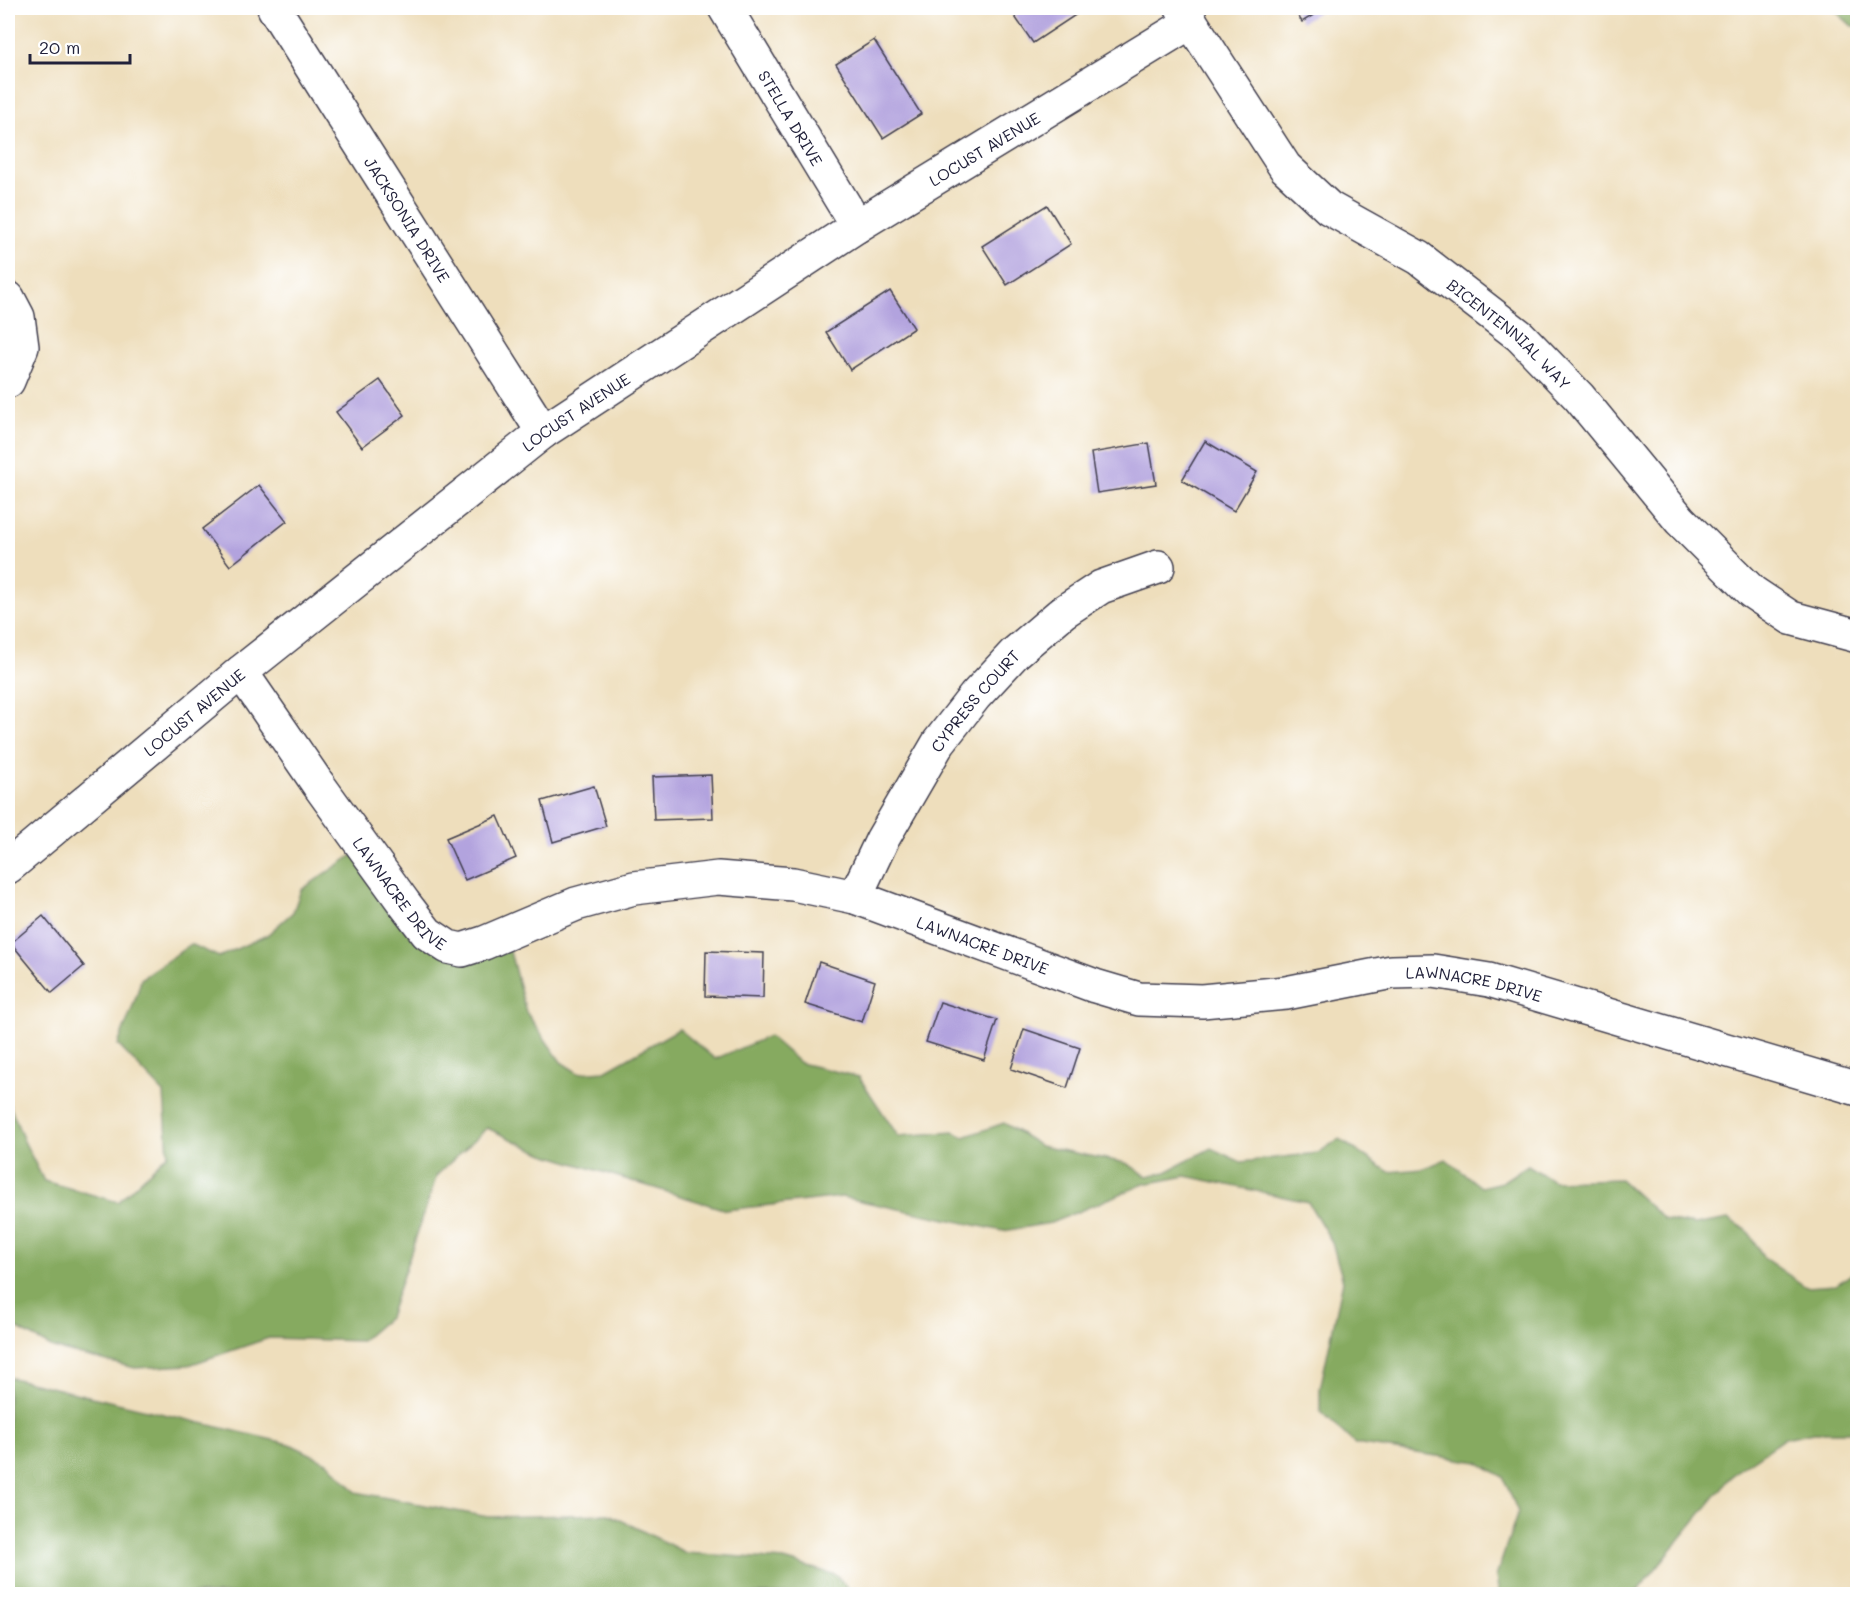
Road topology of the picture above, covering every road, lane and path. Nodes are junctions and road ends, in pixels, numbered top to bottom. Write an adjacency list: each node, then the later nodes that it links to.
1 (274, 8): 7 (street, JACKSONIA DRIVE)
2 (724, 8): 4 (street, STELLA DRIVE)
3 (1187, 15): 4 (street, LOCUST AVENUE); 9 (street, BICENTENNIAL WAY)
4 (857, 226): 7 (street, LOCUST AVENUE)
5 (8, 298): 6 (street)
6 (8, 381)
7 (543, 432): 10 (street, LOCUST AVENUE)
8 (1158, 567): 12 (street, CYPRESS COURT)
9 (1857, 636)
10 (241, 672): 11 (street, LOCUST AVENUE); 12 (street, LAWNACRE DRIVE)
11 (8, 867)
12 (855, 897): 13 (street, LAWNACRE DRIVE)
13 (1857, 1089)

